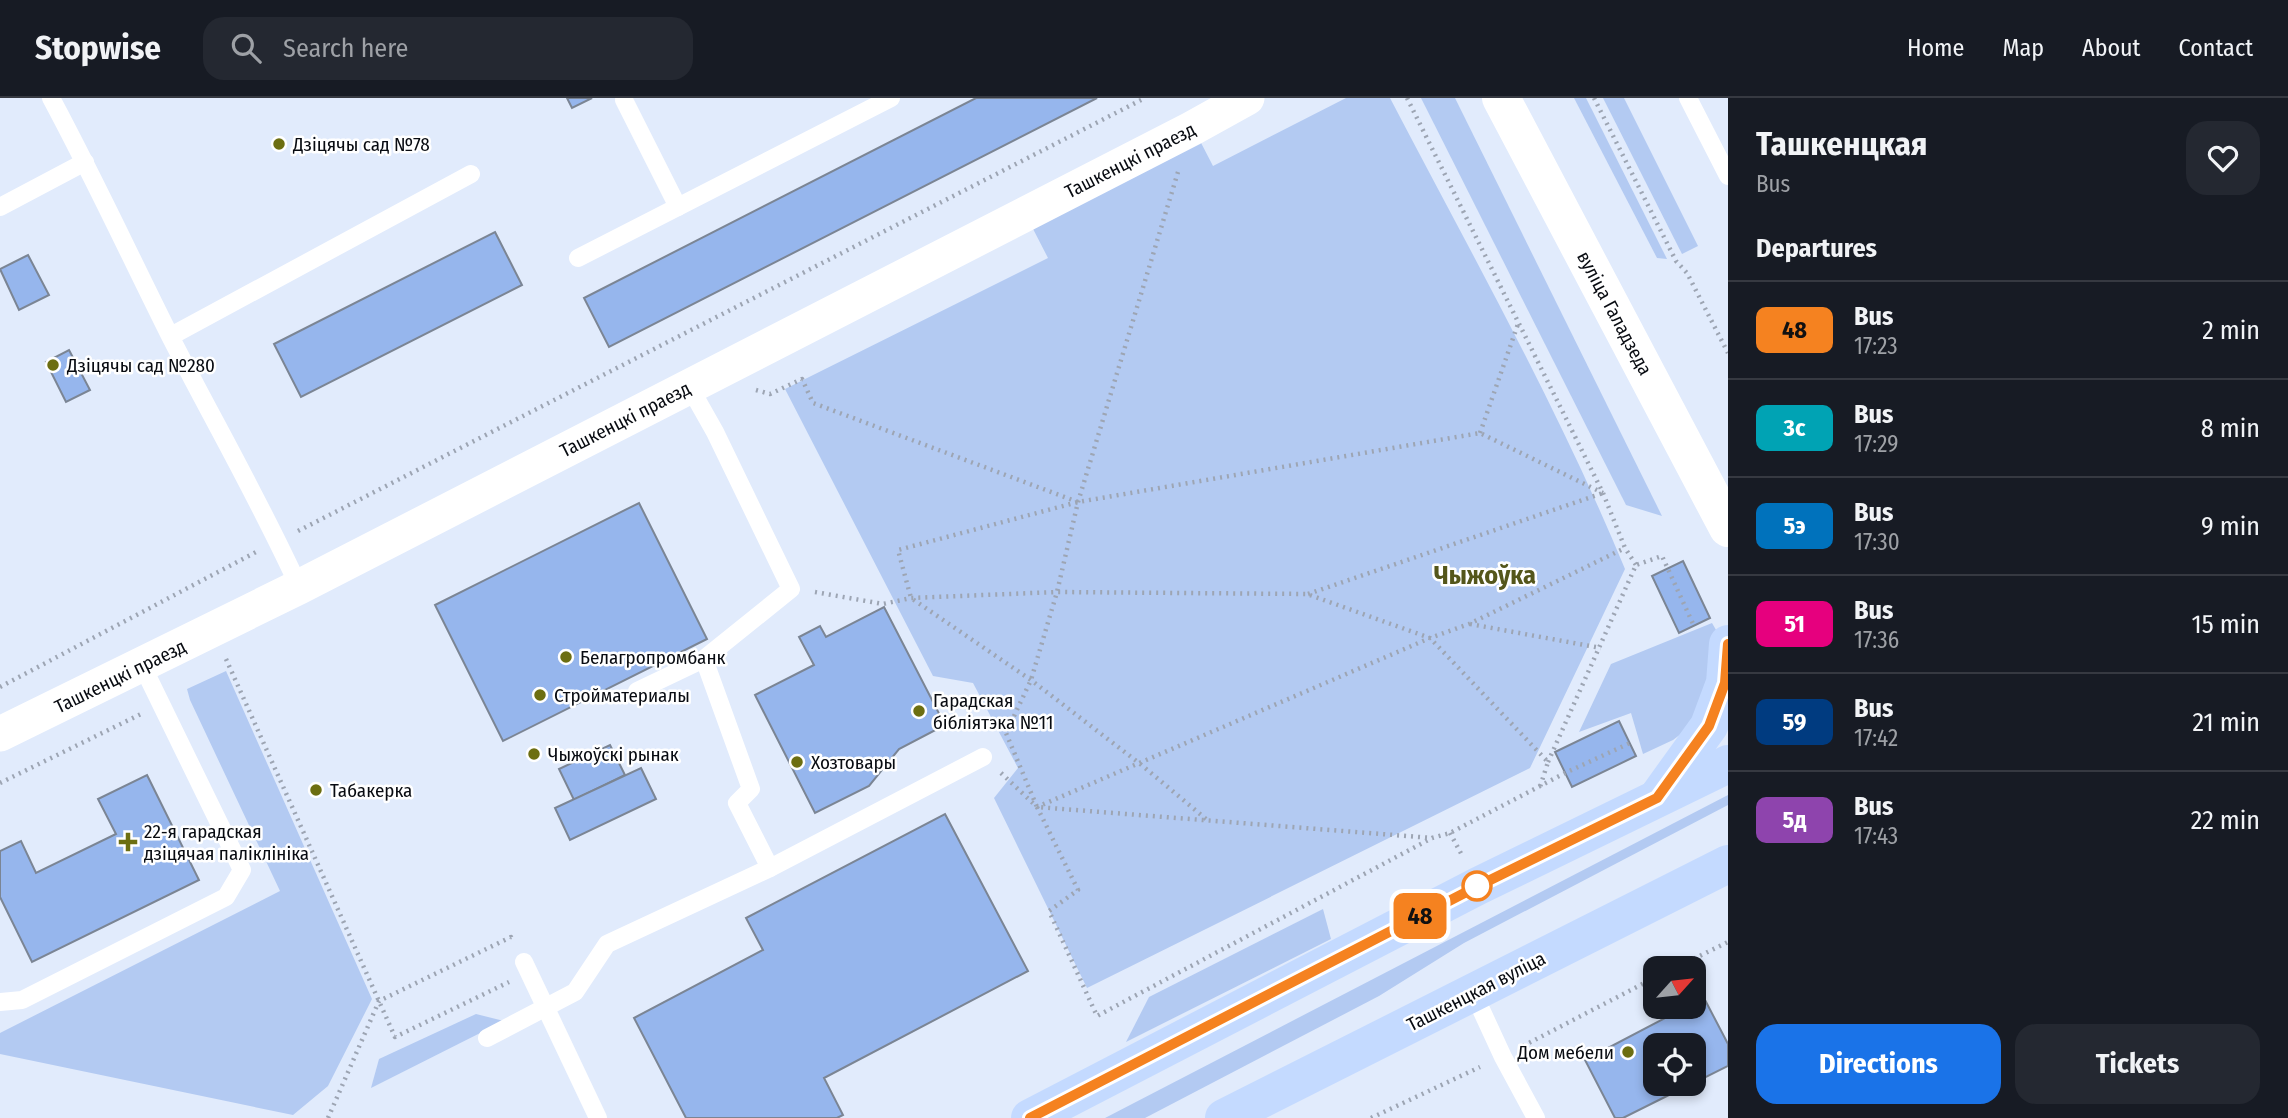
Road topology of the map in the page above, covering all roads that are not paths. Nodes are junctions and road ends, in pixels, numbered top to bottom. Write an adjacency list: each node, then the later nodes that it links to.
1 (51, 98): 7 (lane)
2 (891, 98): 10 (lane)
3 (1247, 98): 14 (street, Ташкенцкі праезд)
4 (1501, 98): 15 (street, вуліца Галадзеда)
5 (1688, 98): 9 (lane)
6 (624, 100): 10 (lane)
7 (85, 162): 11 (lane); 13 (lane)
8 (471, 174): 13 (lane)
9 (1728, 176)
10 (678, 206): 12 (lane)
11 (0, 207)
12 (578, 258)
13 (171, 336): 16 (lane)
14 (689, 386): 16 (street, Ташкенцкі праезд); 18 (lane)
15 (1728, 528)
16 (299, 587): 19 (street, Ташкенцкі праезд)
17 (1728, 645): 24 (main road)
18 (704, 659): 20 (lane); 26 (lane)
19 (142, 665): 21 (street, Ташкенцкі праезд); 31 (lane)
20 (637, 691)
21 (0, 734)
22 (983, 757): 26 (lane)
23 (1728, 764): 24 (main road)
24 (1657, 798): 35 (main road)
25 (1728, 864): 28 (main road, Ташкенцкая вуліца)
26 (770, 868): 32 (lane)
27 (1728, 889): 28 (main road)
28 (1663, 897): 30 (main road, Ташкенцкая вуліца)
29 (527, 967): 32 (lane)
30 (1473, 992): 36 (main road, Ташкенцкая вуліца); 37 (lane)
31 (0, 1002)
32 (545, 1009): 33 (lane); 34 (lane)
33 (487, 1038)
34 (598, 1118)
35 (1030, 1118)
36 (1224, 1118)
37 (1536, 1118)

